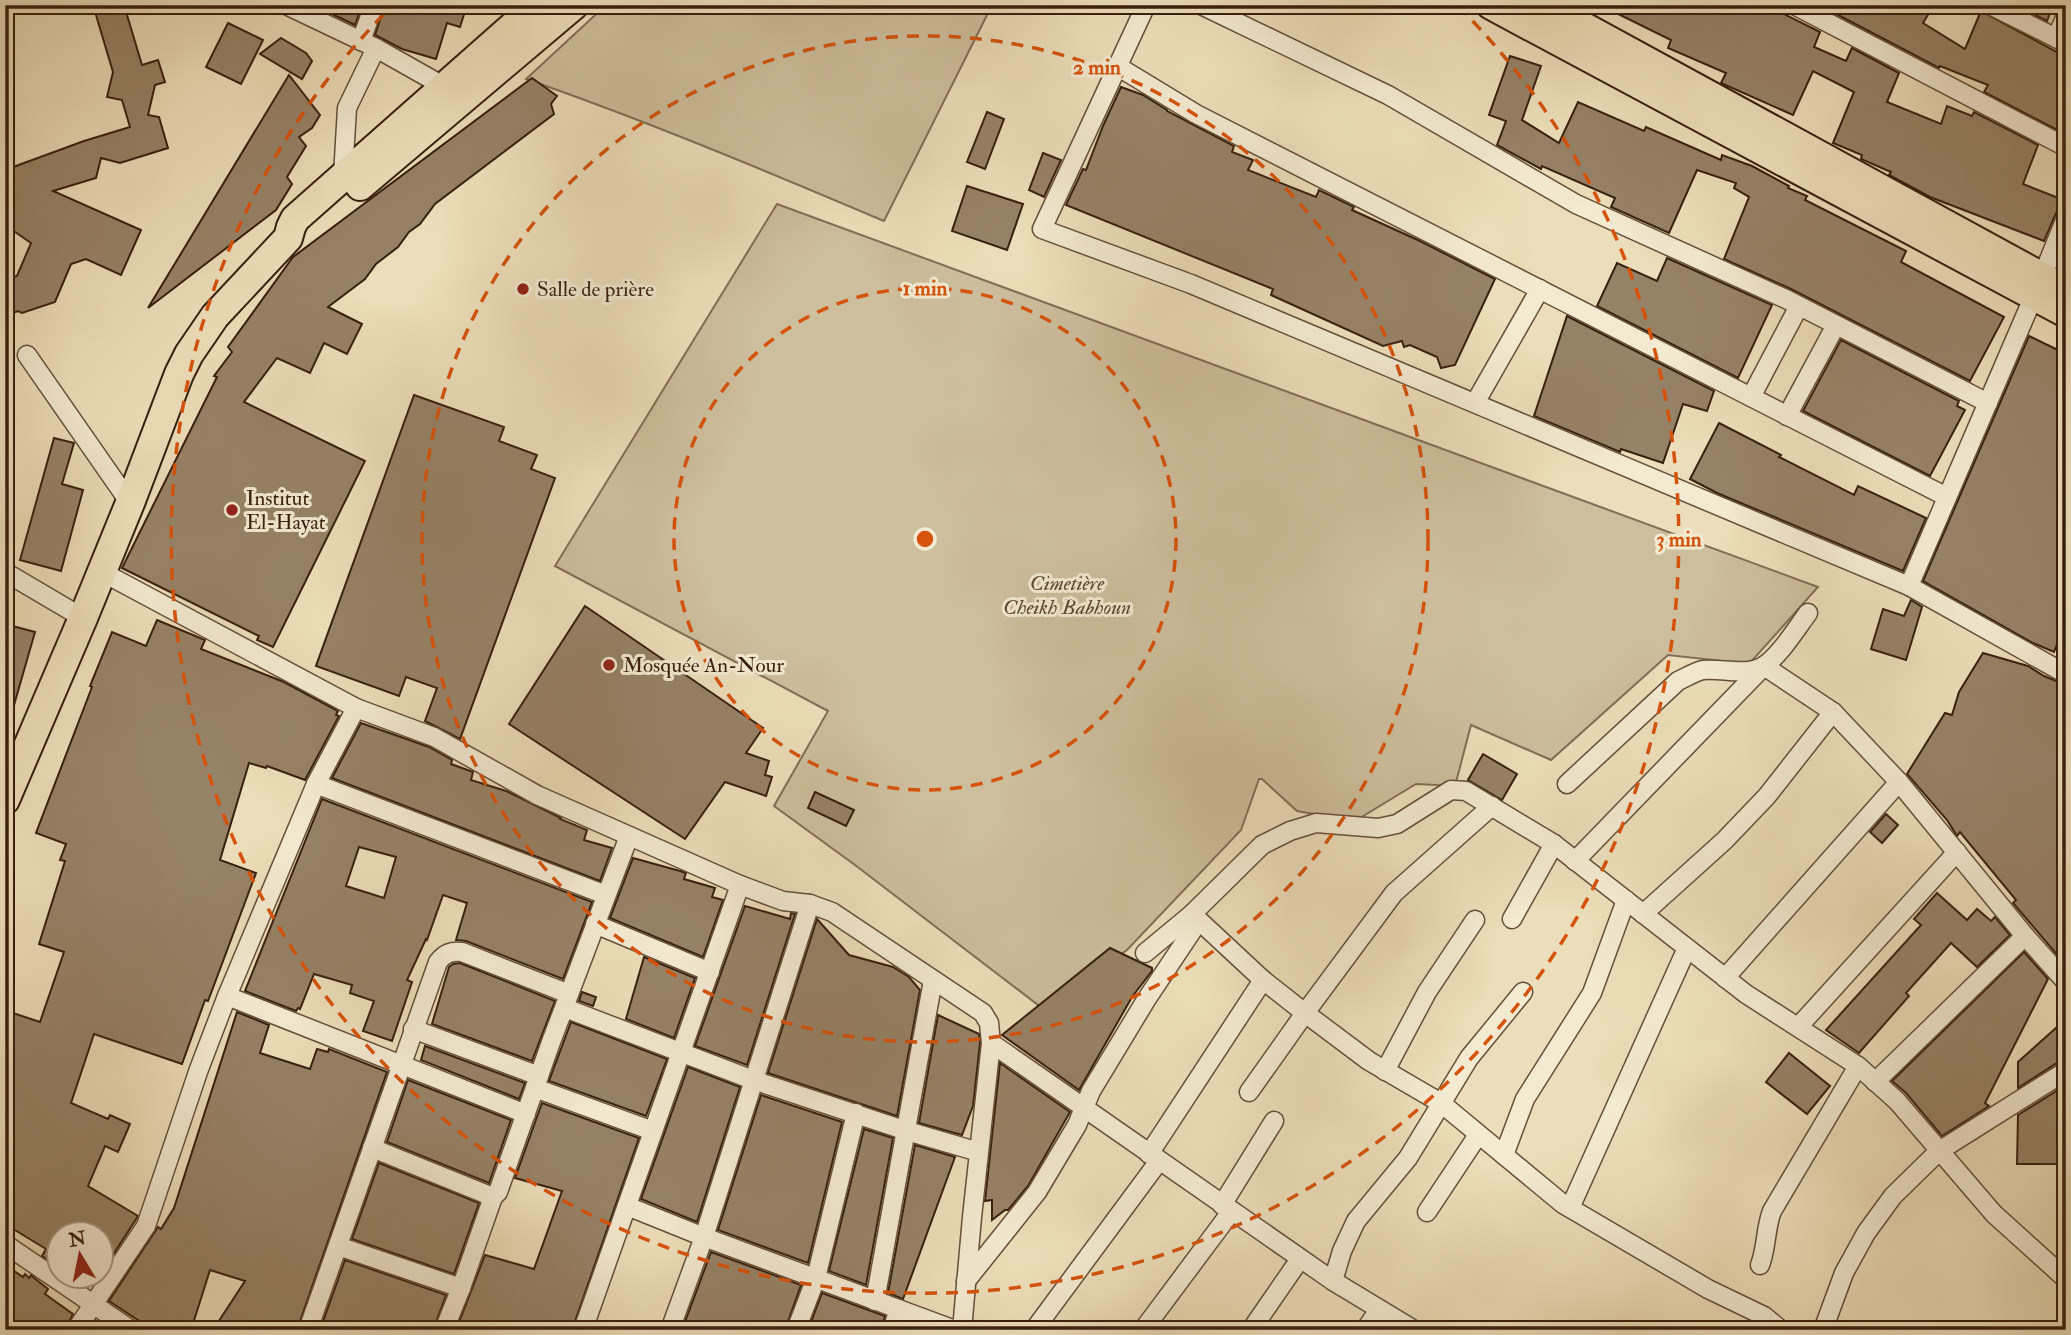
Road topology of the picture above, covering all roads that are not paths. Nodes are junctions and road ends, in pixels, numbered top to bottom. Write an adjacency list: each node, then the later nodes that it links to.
1 (286, 5): 13 (street)
2 (374, 5): 13 (street)
3 (537, 5): 15 (main road)
4 (574, 5): 19 (main road)
5 (1146, 5): 14 (street)
6 (1201, 5): 22 (street)
7 (1491, 5): 20 (main road)
8 (1544, 5): 20 (main road)
9 (1794, 5): 16 (street)
10 (1990, 5): 12 (street)
11 (2066, 16): 12 (street)
12 (2061, 40)
13 (369, 44): 15 (street); 17 (street)
14 (1117, 66): 21 (street); 27 (street)
15 (445, 87): 17 (main road)
16 (2066, 147)
17 (342, 176): 19 (main road)
18 (2066, 218): 20 (street)
19 (288, 238): 31 (main road)
20 (2047, 287): 23 (main road); 28 (street)
21 (1539, 289): 26 (street); 27 (street)
22 (1799, 306): 24 (street); 26 (street)
23 (2066, 313)
24 (1836, 325): 28 (street); 29 (street)
25 (27, 355): 31 (street)
26 (1751, 397): 29 (street)
27 (1475, 403): 34 (street)
28 (1988, 403): 30 (street)
29 (1787, 416): 30 (street)
30 (1947, 497): 34 (street)
31 (130, 503): 33 (main road)
32 (5, 572): 36 (street)
33 (102, 572): 36 (main road); 39 (street)
34 (1909, 586): 38 (street)
35 (1808, 613): 37 (street)
36 (83, 618): 44 (main road)
37 (1764, 666): 40 (street); 43 (street); 49 (street)
38 (2066, 674)
39 (356, 708): 42 (street); 46 (street)
40 (1833, 712): 41 (street); 54 (street)
41 (1899, 782): 48 (street); 63 (street)
42 (316, 784): 51 (street); 68 (street)
43 (1567, 784)
44 (5, 800)
45 (1492, 806): 47 (street); 55 (street); 70 (street)
46 (628, 836): 50 (street); 51 (street)
47 (1554, 845): 49 (street); 56 (street)
48 (1957, 852): 59 (street); 71 (street)
49 (1574, 861): 52 (street)
50 (740, 885): 53 (street); 62 (street)
51 (606, 895): 58 (street)
52 (1626, 900): 54 (street); 94 (street)
53 (810, 904): 64 (street); 79 (street)
54 (1643, 914): 60 (street)
55 (1195, 918): 61 (street); 65 (street); 84 (street)
56 (1512, 919)
57 (1475, 920): 77 (street)
58 (595, 924): 62 (street); 69 (street)
59 (2025, 936): 66 (street); 81 (street)
60 (1687, 948): 63 (street); 99 (street)
61 (1145, 953)
62 (710, 972): 74 (street)
63 (1726, 978): 71 (street)
64 (933, 980): 73 (street); 89 (street)
65 (1263, 980): 70 (street); 95 (street)
66 (2066, 982)
67 (1522, 992): 83 (street)
68 (227, 996): 75 (street); 112 (street)
69 (567, 1001): 72 (street); 74 (street); 80 (street)
70 (1305, 1013): 77 (street); 82 (street)
71 (1799, 1026): 76 (street)
72 (412, 1030): 75 (street); 80 (street)
73 (991, 1043): 84 (street); 93 (street)
74 (681, 1053): 79 (street); 88 (street)
75 (402, 1066): 86 (street); 91 (street)
76 (1858, 1066): 81 (street); 105 (street)
77 (1385, 1071): 83 (street)
78 (2066, 1071): 92 (street)
79 (753, 1080): 85 (street); 101 (street)
80 (537, 1082): 86 (street); 88 (street)
81 (1875, 1082): 92 (street)
82 (1249, 1092)
83 (1441, 1103): 90 (street); 108 (street)
84 (1084, 1107): 95 (street); 109 (street)
85 (856, 1113): 89 (street); 106 (street)
86 (526, 1114): 96 (street)
87 (1274, 1121): 98 (street)
88 (653, 1131): 97 (street)
89 (906, 1131): 93 (street); 111 (street)
90 (1478, 1135): 94 (street); 100 (street)
91 (372, 1148): 96 (street); 103 (street)
92 (1939, 1151): 107 (street); 131 (street)
93 (979, 1152): 109 (street)
94 (1504, 1156): 99 (street)
95 (1154, 1158): 98 (street); 125 (street)
96 (493, 1197): 110 (street)
97 (627, 1206): 101 (street); 119 (street)
98 (1227, 1208): 104 (street); 126 (street)
99 (1570, 1208): 130 (street)
100 (1427, 1212)
101 (704, 1237): 106 (street); 120 (street)
102 (5, 1244): 112 (street)
103 (338, 1246): 110 (street); 118 (street)
104 (1300, 1259): 108 (street); 127 (street)
105 (1760, 1265)
106 (816, 1278): 111 (street); 121 (street)
107 (2066, 1279)
108 (1333, 1281): 114 (street)
109 (966, 1282): 124 (street)
110 (461, 1288): 115 (street)
111 (875, 1301): 113 (street)
112 (94, 1303): 116 (street); 117 (street)
113 (899, 1309): 122 (street); 123 (street)
114 (1379, 1310): 128 (street); 129 (street)
115 (445, 1329)
116 (76, 1330)
117 (131, 1330)
118 (308, 1330)
119 (583, 1330)
120 (670, 1330)
121 (796, 1330)
122 (892, 1330)
123 (955, 1330)
124 (962, 1330)
125 (1034, 1330)
126 (1143, 1330)
127 (1251, 1330)
128 (1365, 1330)
129 (1414, 1330)
130 (1782, 1330)
131 (1823, 1330)

